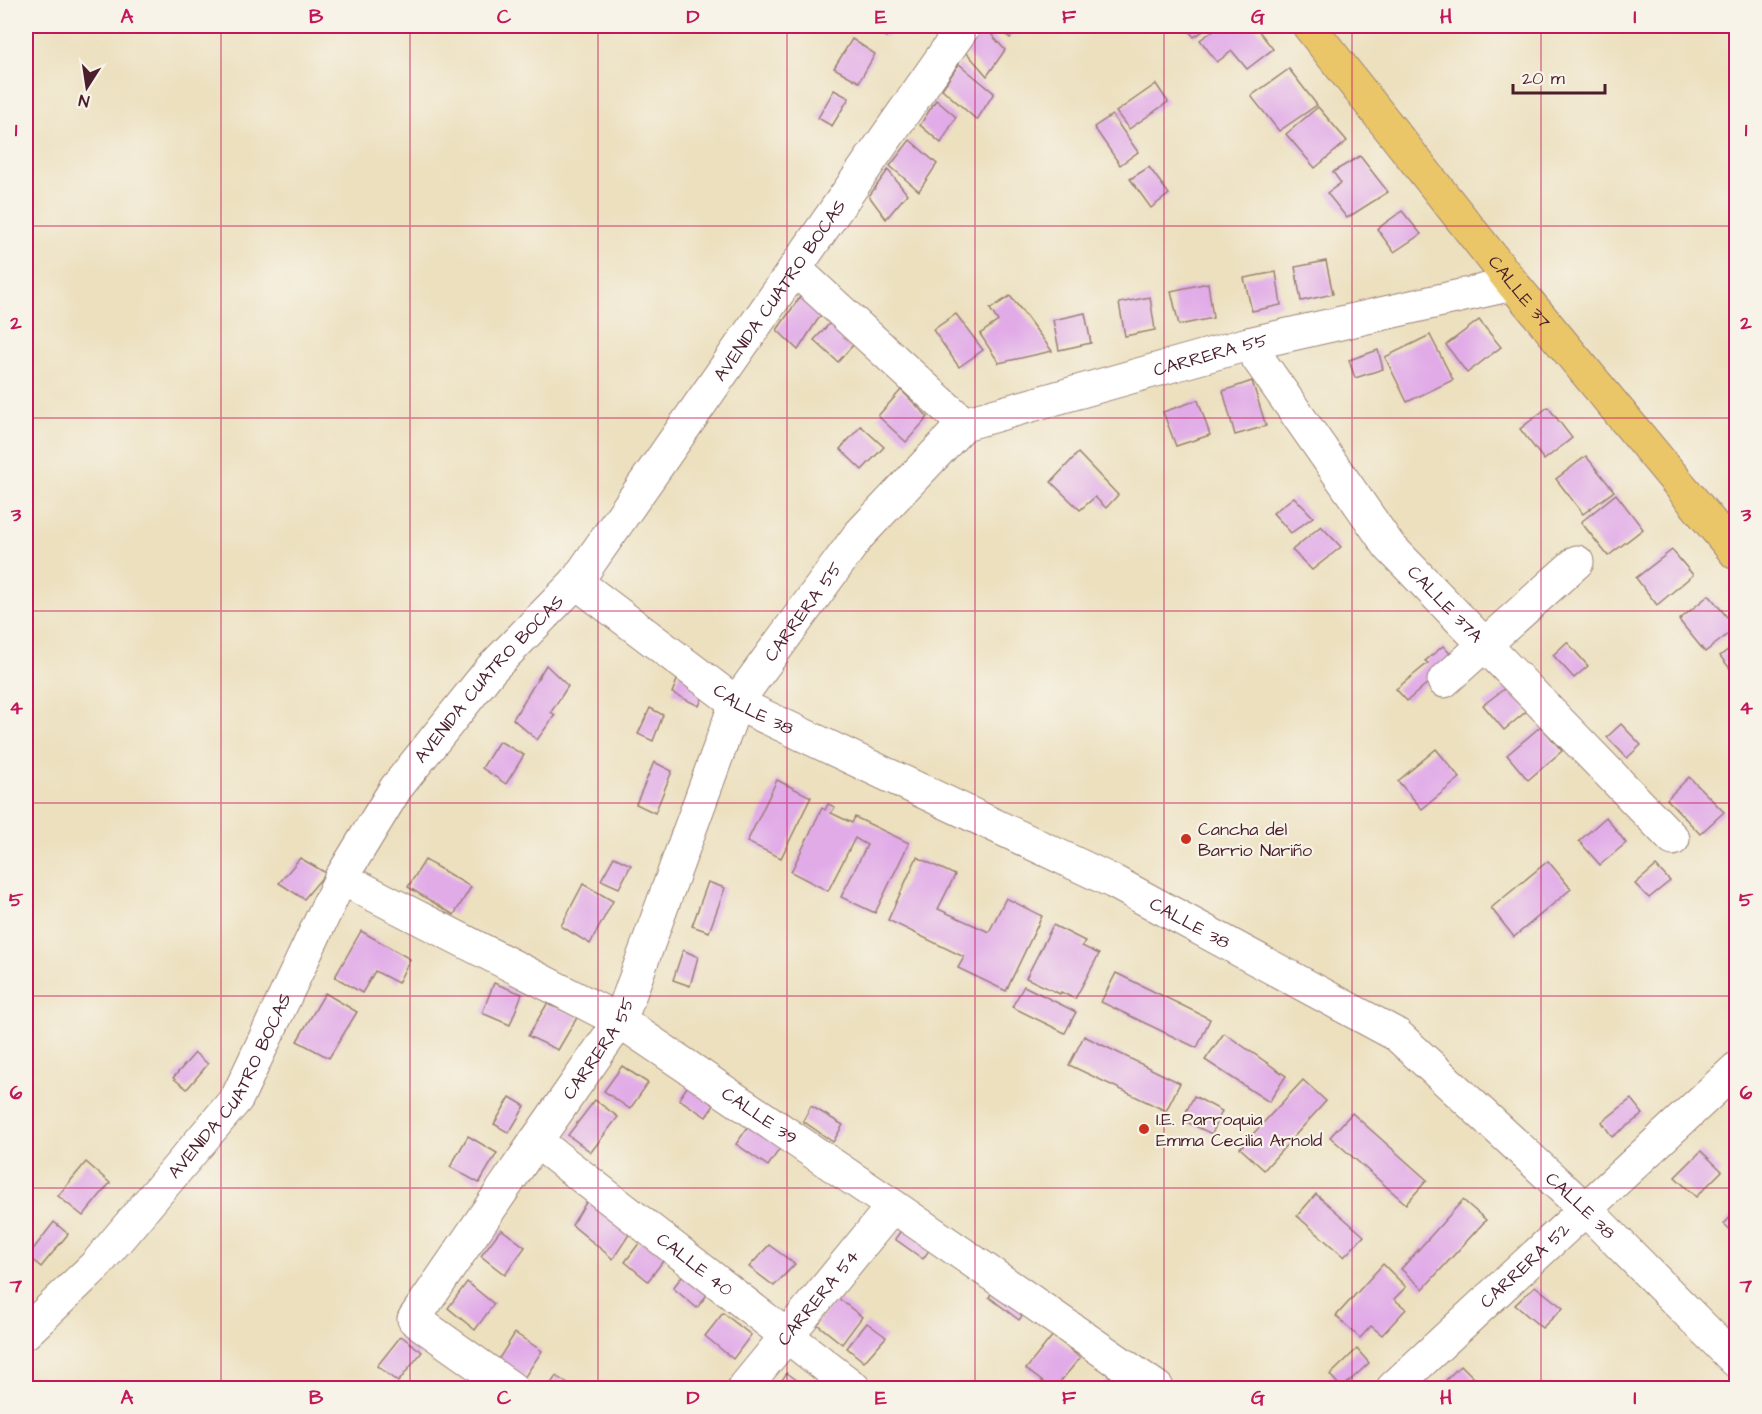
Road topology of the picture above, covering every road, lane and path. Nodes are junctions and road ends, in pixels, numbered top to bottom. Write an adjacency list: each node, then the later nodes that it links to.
1 (964, 26): 3 (street, AVENIDA CUATRO BOCAS)
2 (1310, 26): 4 (main road, CALLE 37)
3 (795, 269): 6 (street); 9 (street, AVENIDA CUATRO BOCAS)
4 (1513, 284): 5 (street, CARRERA 55); 7 (main road, CALLE 37)
5 (1248, 344): 6 (street, CARRERA 55); 10 (street, CALLE 37A)
6 (964, 424): 12 (street, CARRERA 55)
7 (1737, 553)
8 (1577, 562): 10 (street)
9 (576, 582): 12 (street, CALLE 38); 14 (street, AVENIDA CUATRO BOCAS)
10 (1485, 645): 11 (street); 13 (street, CALLE 37A)
11 (1444, 681)
12 (736, 703): 15 (street, CARRERA 55); 19 (street, CALLE 38)
13 (1672, 839)
14 (341, 878): 15 (street, CALLE 39); 20 (street, AVENIDA CUATRO BOCAS)
15 (620, 1021): 17 (street, CARRERA 55); 18 (street, CALLE 39)
16 (1737, 1069): 19 (street, CARRERA 52)
17 (536, 1141): 21 (street, CALLE 40); 23 (street, CARRERA 55)
18 (893, 1206): 21 (street, CARRERA 54); 26 (street, CALLE 39)
19 (1585, 1209): 22 (street, CALLE 38); 27 (street, CARRERA 52)
20 (26, 1332)
21 (787, 1335): 24 (street, CARRERA 54); 25 (street, CALLE 40)
22 (1737, 1361)
23 (511, 1389)
24 (744, 1389)
25 (854, 1389)
26 (1157, 1389)
27 (1393, 1389)

